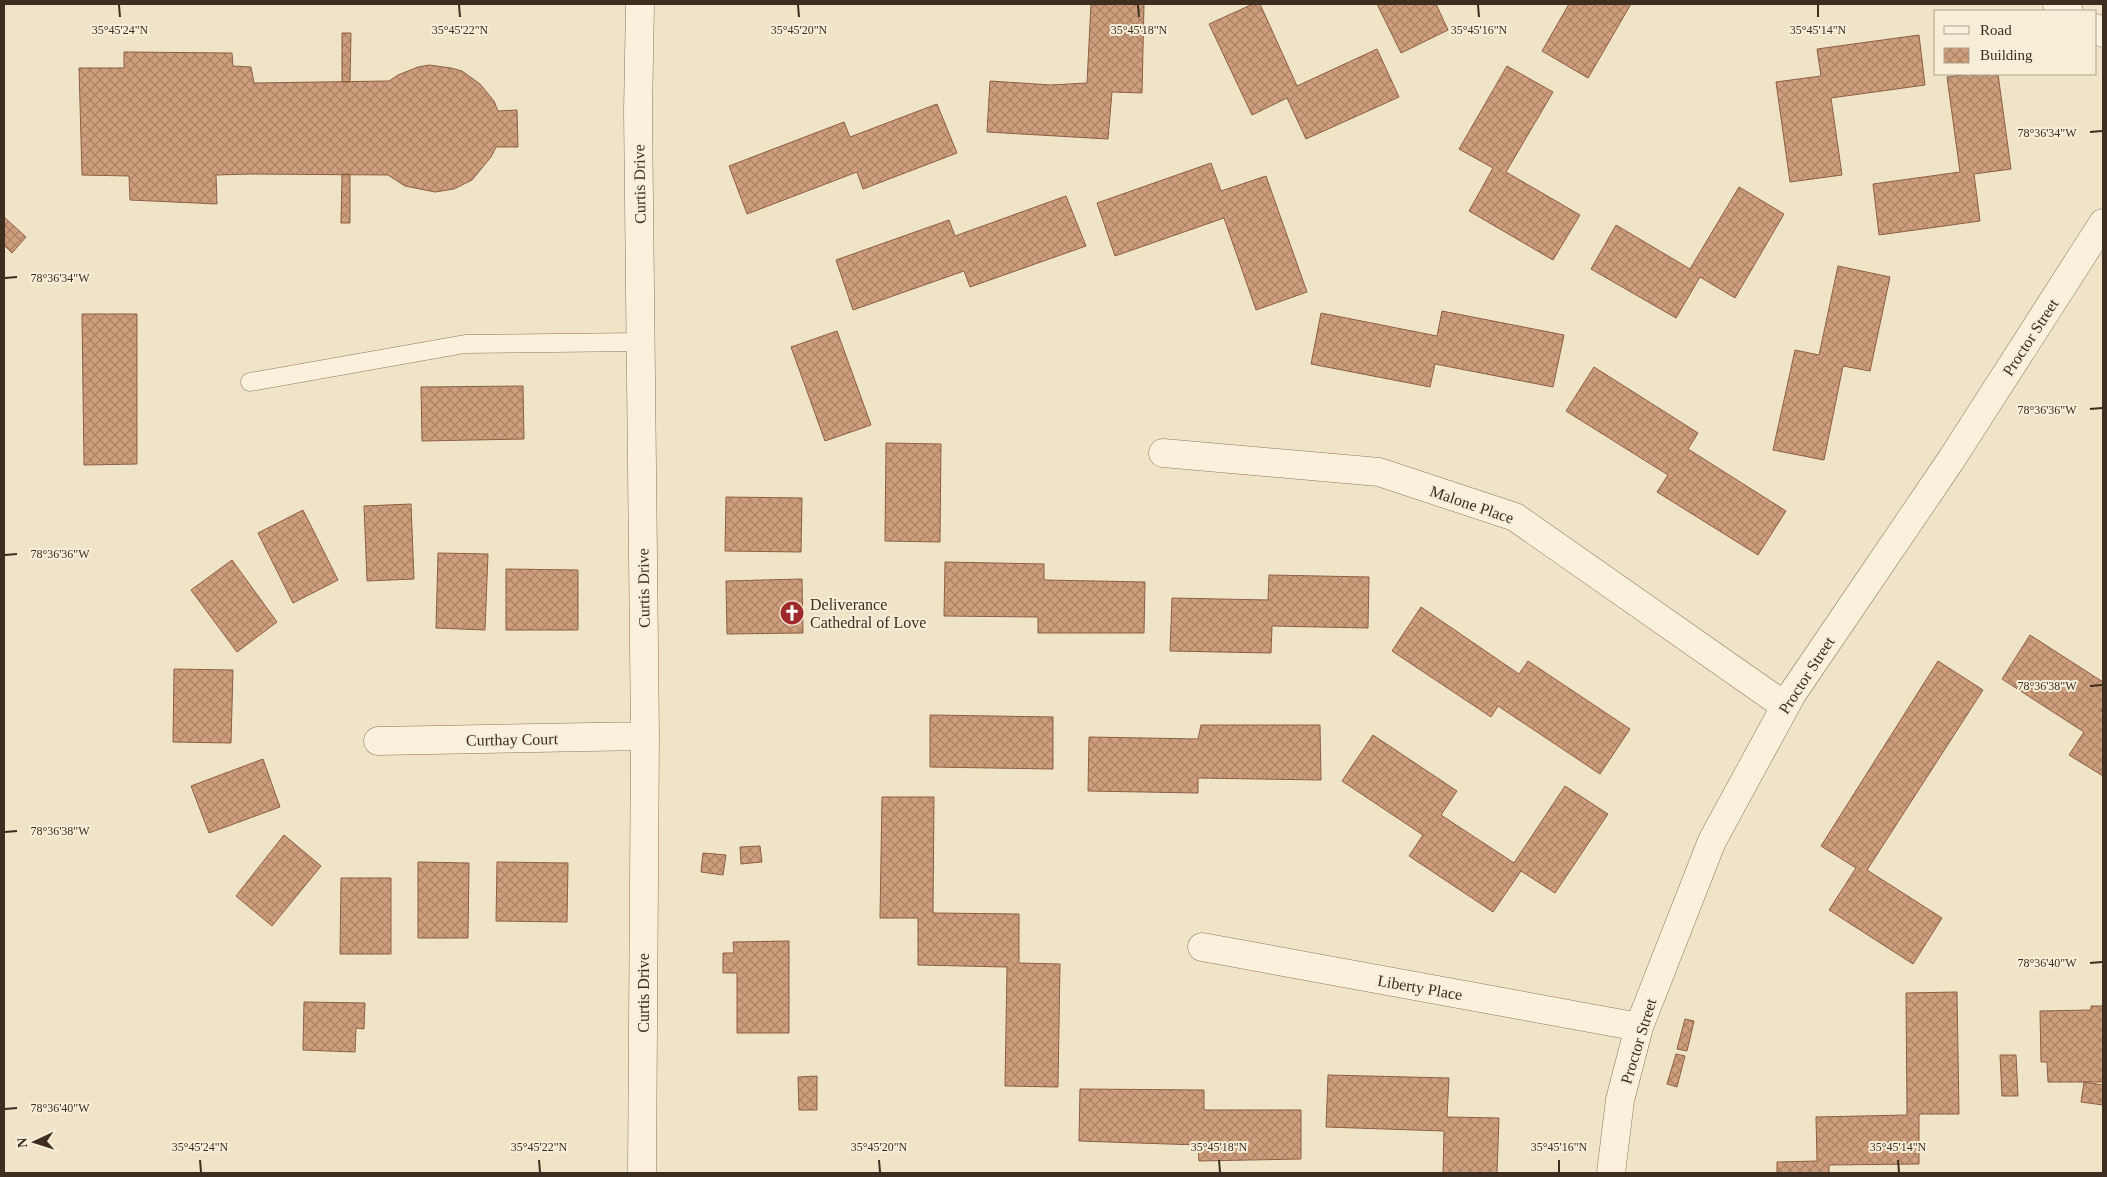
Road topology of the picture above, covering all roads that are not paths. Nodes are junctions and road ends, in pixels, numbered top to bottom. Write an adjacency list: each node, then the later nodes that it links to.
1 (640, 4): 3 (street, Curtis Drive)
2 (2103, 223): 6 (street, Proctor Street)
3 (641, 342): 4 (lane); 7 (street, Curtis Drive)
4 (250, 382)
5 (1163, 453): 6 (street, Malone Place)
6 (1785, 706): 10 (street, Proctor Street)
7 (645, 736): 8 (street, Curthay Court); 11 (street, Curtis Drive)
8 (378, 741)
9 (1202, 947): 10 (street, Liberty Place)
10 (1639, 1027): 12 (street, Proctor Street)
11 (642, 1173)
12 (1611, 1173)

